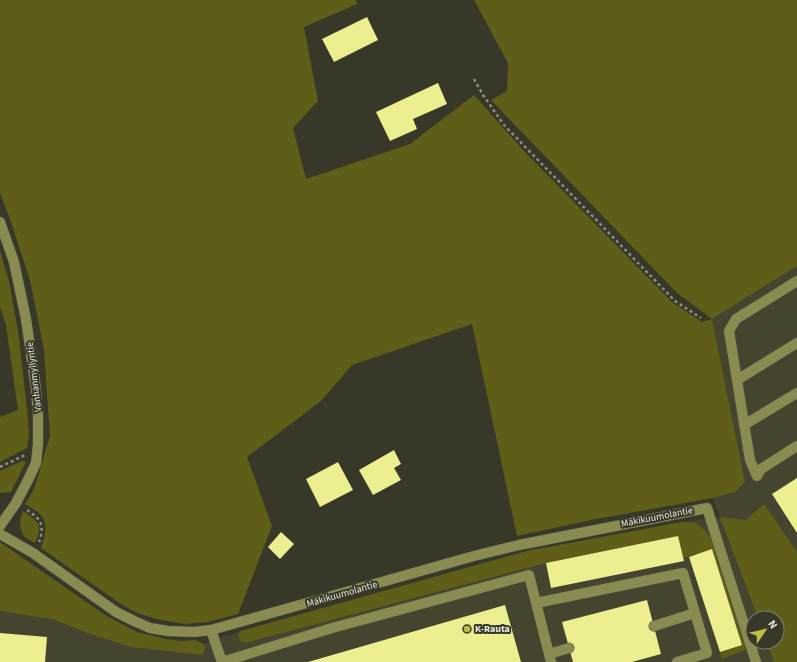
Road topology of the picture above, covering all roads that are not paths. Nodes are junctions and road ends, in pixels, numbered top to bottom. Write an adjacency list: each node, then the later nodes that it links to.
1 (0, 222): 8 (street, Vanhanmyllyntie)
2 (797, 281): 4 (street)
3 (797, 343): 4 (street)
4 (737, 380): 6 (street)
5 (797, 393): 6 (street)
6 (744, 425): 7 (street)
7 (797, 446)
8 (0, 526)
9 (0, 534): 13 (street, Mäkikuumolantie)
10 (536, 603): 11 (street); 15 (street); 16 (street)
11 (695, 614): 12 (street); 17 (street)
12 (654, 626)
13 (211, 630): 16 (street); 18 (street, Mäkikuumolantie)
14 (569, 648): 15 (street)
15 (550, 658)
16 (222, 662)
17 (677, 662)
18 (756, 662)

